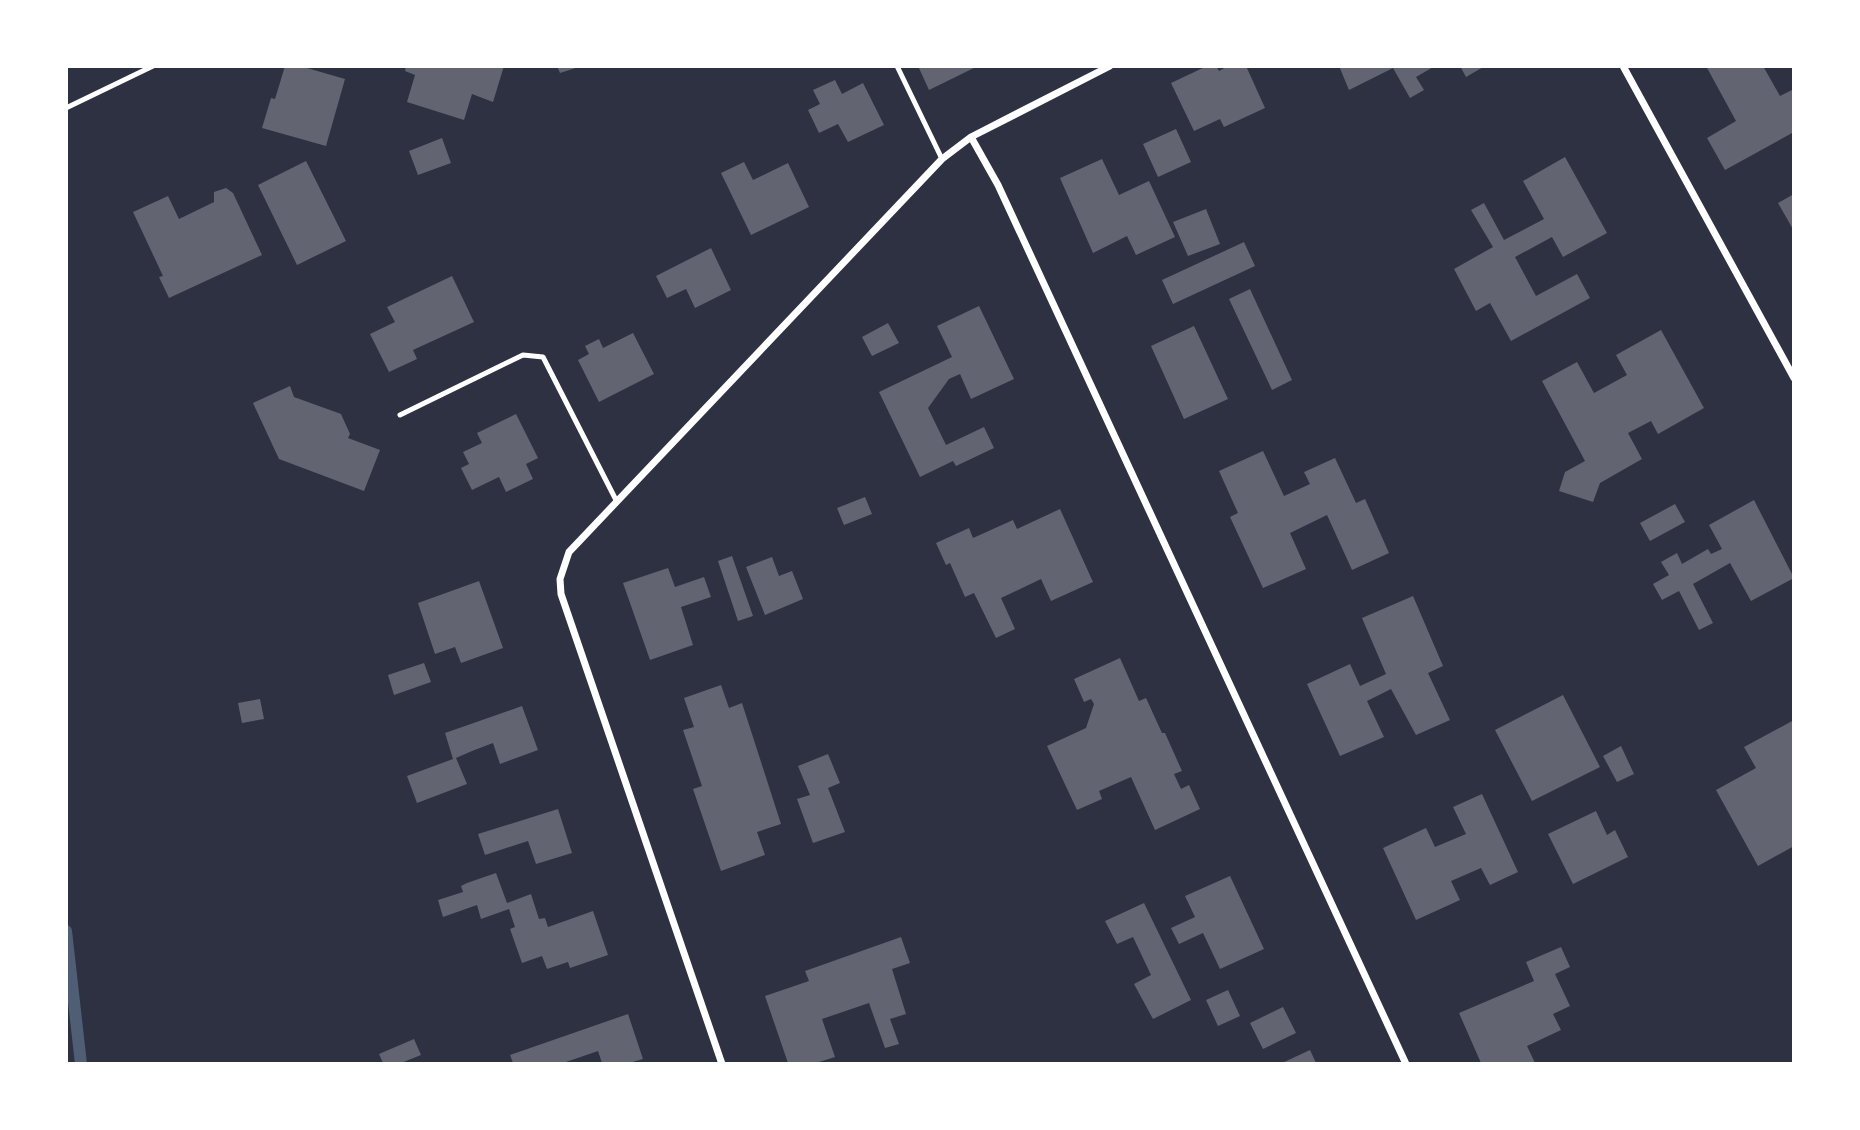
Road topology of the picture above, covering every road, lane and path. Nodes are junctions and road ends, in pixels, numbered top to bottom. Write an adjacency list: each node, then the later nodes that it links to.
1 (153, 66): 5 (lane)
2 (897, 66): 7 (lane)
3 (1110, 66): 6 (street)
4 (1623, 66): 8 (street)
5 (66, 108)
6 (971, 137): 7 (street); 12 (street)
7 (942, 159): 10 (street)
8 (1794, 378)
9 (400, 415): 10 (lane)
10 (617, 502): 11 (street)
11 (722, 1063)
12 (1406, 1063)

